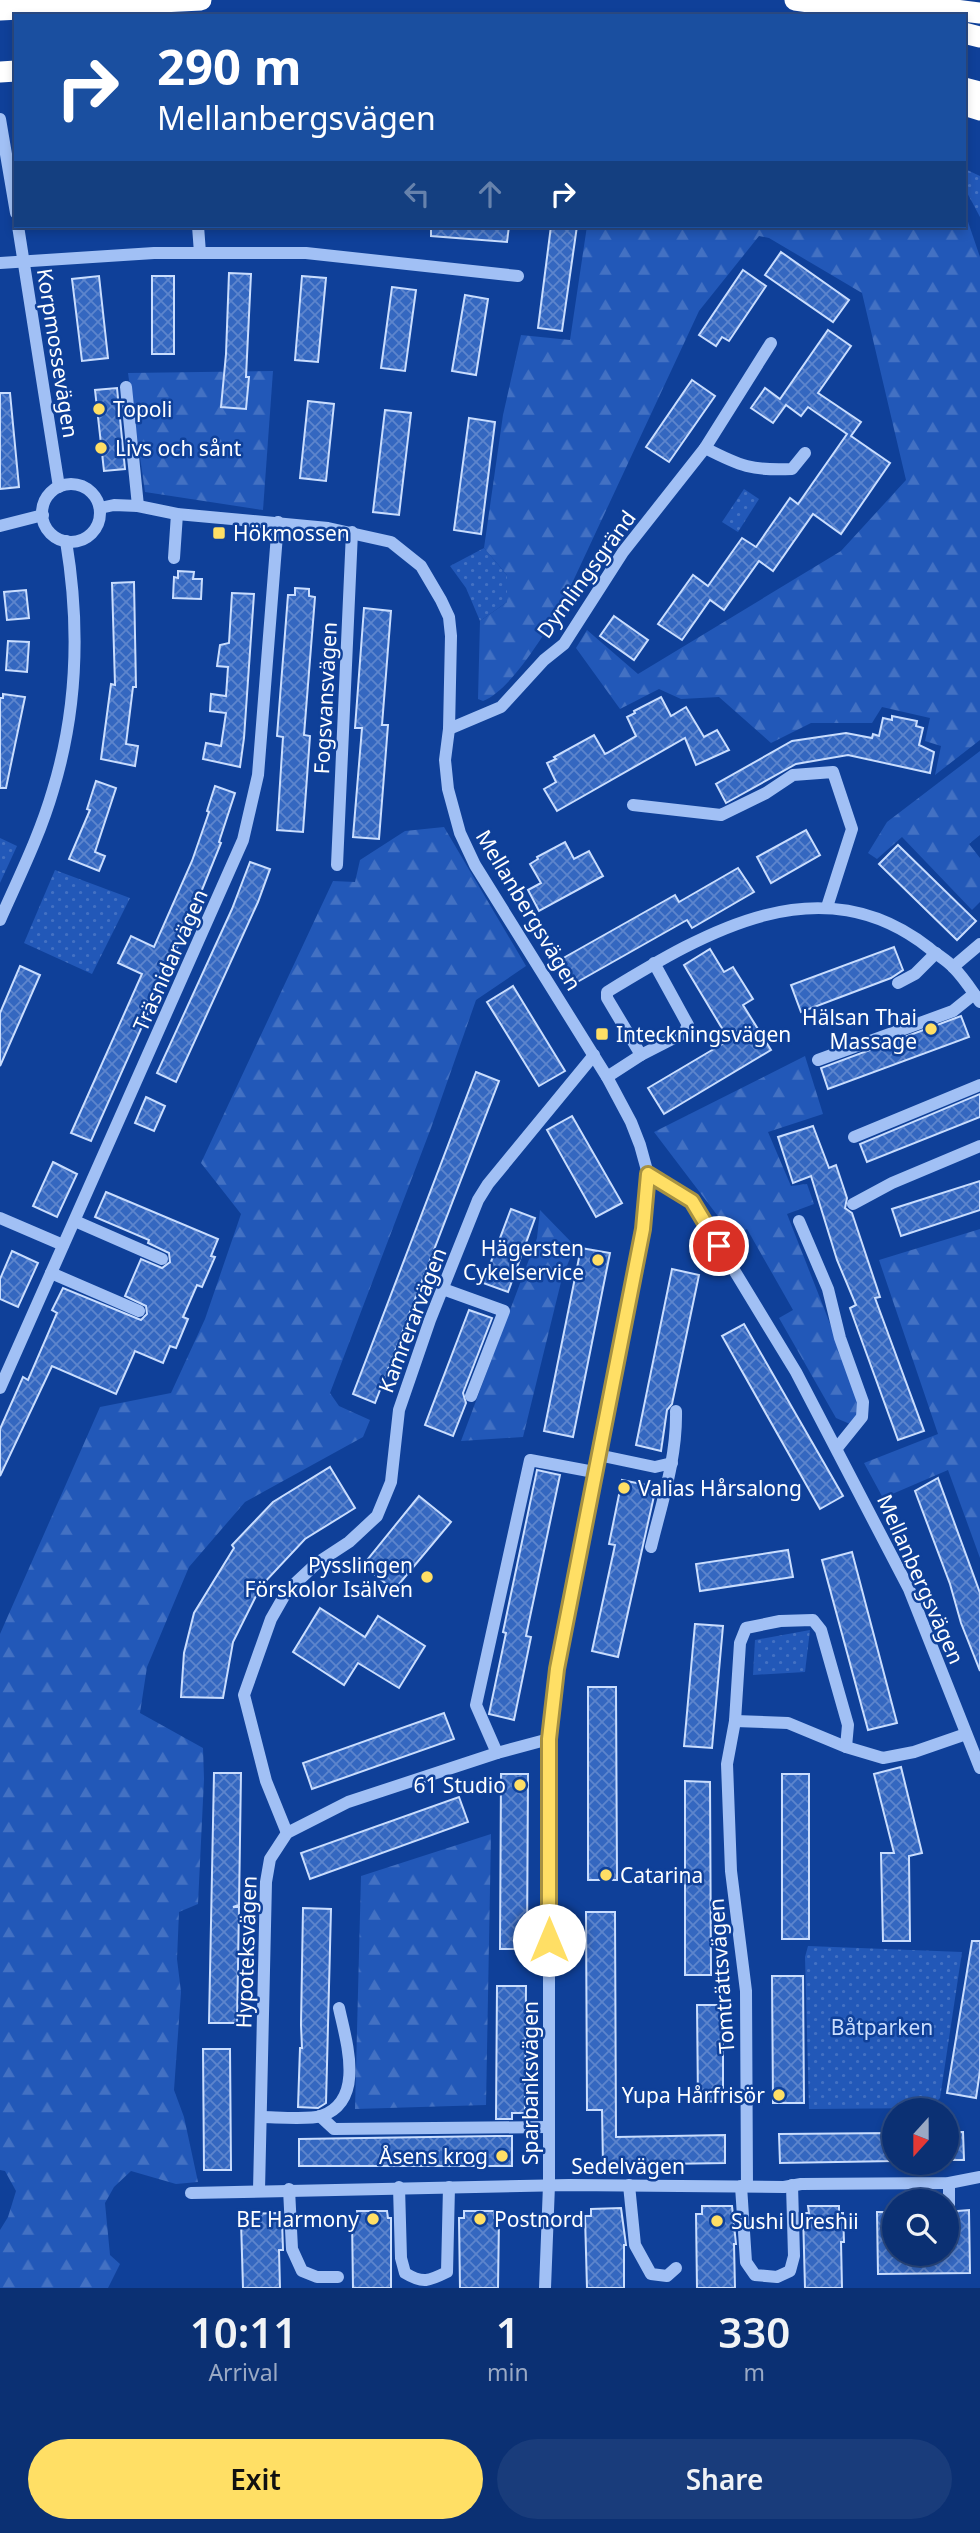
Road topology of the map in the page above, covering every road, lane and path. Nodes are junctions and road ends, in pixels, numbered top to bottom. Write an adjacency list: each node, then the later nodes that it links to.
1 (201, 0): 4 (highway)
2 (795, 0): 3 (highway)
3 (834, 5): 5 (highway); 6 (highway)
4 (0, 10)
5 (980, 13)
6 (881, 14)
7 (0, 119): 8 (street)
8 (14, 201)
9 (18, 228): 12 (street, Korpmossevägen)
10 (198, 228): 11 (street)
11 (200, 253): 12 (street); 14 (street)
12 (24, 262): 13 (street); 19 (street, Korpmossevägen)
13 (0, 263)
14 (518, 276)
15 (771, 343): 17 (street, Dymlingsgränd)
16 (126, 387): 20 (street)
17 (705, 448): 18 (street); 29 (street, Dymlingsgränd)
18 (805, 453)
19 (59, 487): 21 (street); 23 (street)
20 (138, 506): 21 (street, Mellanbergsvägen); 22 (street, Mellanbergsvägen)
21 (100, 508): 27 (street)
22 (177, 514): 24 (street, Mellanbergsvägen); 28 (street)
23 (43, 515): 25 (street); 27 (street)
24 (278, 522): 26 (street, Mellanbergsvägen); 50 (street, Träsnidarvägen)
25 (0, 526)
26 (352, 532): 29 (street, Mellanbergsvägen); 31 (street, Fogsvansvägen)
27 (66, 541): 33 (street)
28 (174, 558)
29 (449, 729): 40 (street, Mellanbergsvägen)
30 (633, 805): 32 (street)
31 (337, 865)
32 (827, 907): 35 (street); 36 (street)
33 (0, 920)
34 (980, 944): 37 (street)
35 (936, 953): 37 (street); 38 (street)
36 (654, 963): 41 (street); 41 (street)
37 (953, 967): 39 (street)
38 (898, 983)
39 (977, 998): 42 (street)
40 (594, 1055): 43 (street, Mellanbergsvägen); 55 (street, Kamrerarvägen)
41 (641, 1055): 43 (street)
42 (818, 1060)
43 (607, 1077): 47 (street, Mellanbergsvägen)
44 (980, 1085): 45 (street)
45 (854, 1137)
46 (980, 1146): 48 (street)
47 (648, 1174): 60 (street, Mellanbergsvägen); 61 (street, Sparbanksvägen)
48 (853, 1204)
49 (0, 1218): 52 (street)
50 (75, 1221): 52 (street, Träsnidarvägen); 53 (street)
51 (799, 1221): 60 (street)
52 (64, 1245): 54 (street, Träsnidarvägen)
53 (162, 1259)
54 (51, 1273): 56 (street); 57 (street, Träsnidarvägen)
55 (443, 1289): 58 (street); 71 (street, Kamrerarvägen)
56 (139, 1311)
57 (0, 1388)
58 (471, 1395)
59 (676, 1411): 62 (street)
60 (837, 1448): 66 (street, Mellanbergsvägen)
61 (598, 1455): 62 (street); 63 (street, Sparbanksvägen)
62 (672, 1463): 64 (street)
63 (594, 1472): 67 (street, Sparbanksvägen); 69 (street)
64 (651, 1547)
65 (734, 1721): 68 (street); 68 (street, Tomträttsvägen); 81 (street, Tomträttsvägen)
66 (967, 1734): 68 (street); 70 (street, Mellanbergsvägen)
67 (549, 1739): 69 (street); 75 (street, Sparbanksvägen)
68 (846, 1747)
69 (497, 1753): 71 (street)
70 (980, 1768)
71 (287, 1833): 74 (street, Hypoteksvägen)
72 (339, 2008): 73 (street)
73 (320, 2116): 74 (street); 75 (street)
74 (261, 2117): 86 (street, Hypoteksvägen)
75 (549, 2127): 80 (street, Sparbanksvägen)
76 (980, 2176): 77 (street, Sedelvägen)
77 (949, 2183): 79 (street, Sedelvägen); 85 (street)
78 (629, 2185): 80 (street, Sedelvägen); 81 (street, Sedelvägen); 88 (street)
79 (792, 2185): 81 (street, Sedelvägen); 81 (street, Tomträttsvägen)
80 (549, 2186): 82 (street, Sedelvägen); 90 (street, Sparbanksvägen)
81 (744, 2186)
82 (449, 2187): 83 (street, Sedelvägen); 83 (street)
83 (399, 2188): 84 (street, Sedelvägen)
84 (289, 2189): 86 (street, Sedelvägen); 89 (street)
85 (949, 2189)
86 (259, 2190): 87 (street, Sedelvägen)
87 (191, 2193)
88 (676, 2268)
89 (338, 2277)
90 (545, 2288)

